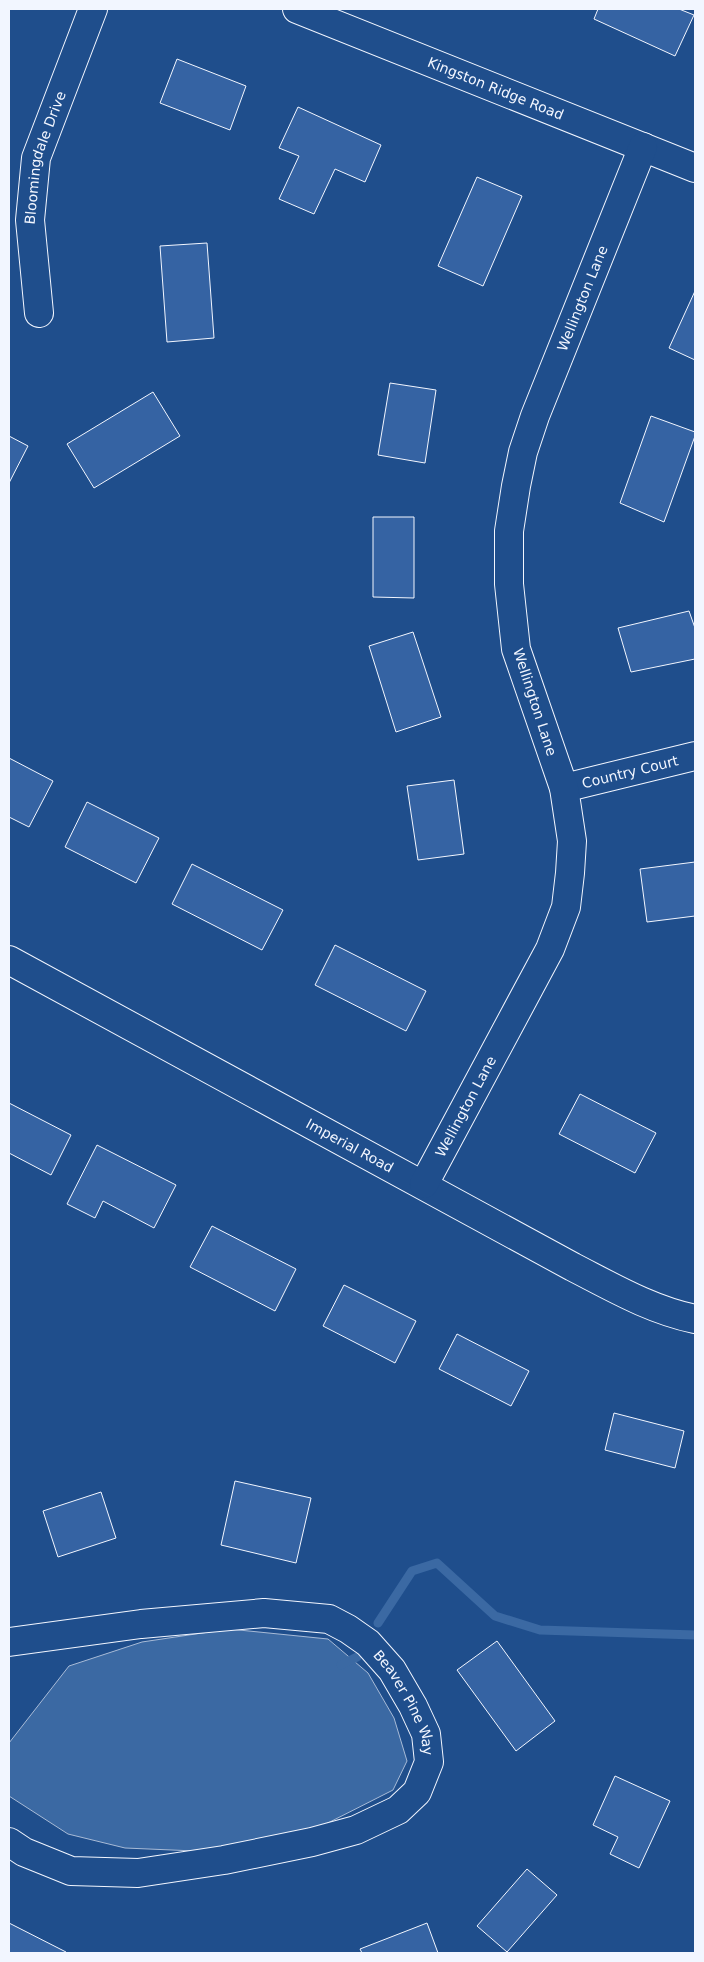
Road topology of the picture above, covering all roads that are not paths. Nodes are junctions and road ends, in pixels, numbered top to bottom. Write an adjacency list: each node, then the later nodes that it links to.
1 (92, 9): 5 (street, Bloomingdale Drive)
2 (297, 9): 3 (street, Kingston Ridge Road)
3 (643, 147): 4 (street, Kingston Ridge Road); 7 (street, Wellington Lane)
4 (695, 168)
5 (40, 313)
6 (695, 756): 7 (street, Country Court)
7 (564, 788): 9 (street, Wellington Lane)
8 (9, 960): 9 (street, Imperial Road)
9 (424, 1184): 10 (street, Imperial Road)
10 (695, 1318)
11 (9, 1642): 12 (street, Beaver Pine Way)
12 (9, 1842)

